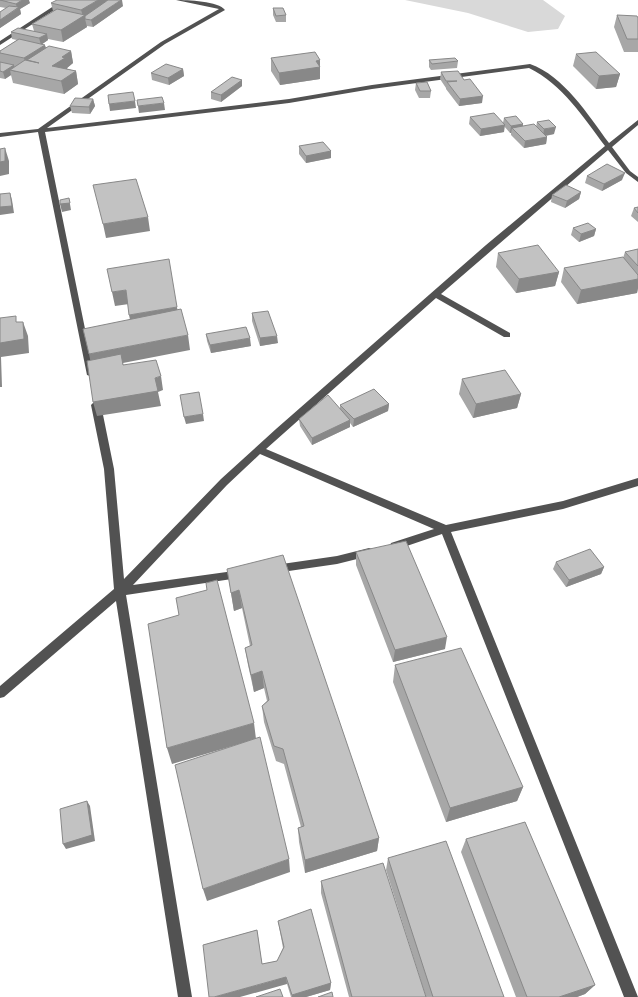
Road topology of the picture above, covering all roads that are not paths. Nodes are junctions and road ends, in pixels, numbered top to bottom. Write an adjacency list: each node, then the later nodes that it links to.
1 (67, 0): 3 (street)
2 (179, 0): 6 (street)
3 (0, 43)
4 (638, 122): 9 (street)
5 (0, 126): 7 (street)
6 (41, 130): 7 (street); 9 (street); 16 (street)
7 (18, 132): 8 (street)
8 (0, 134)
9 (608, 148): 10 (street); 11 (street)
10 (638, 180)
11 (435, 294): 12 (street); 13 (street)
12 (507, 335)
13 (259, 450): 15 (street); 16 (street)
14 (638, 482): 15 (street)
15 (445, 529): 16 (street); 19 (street)
16 (120, 591): 17 (street); 18 (street)
17 (0, 693)
18 (185, 997)
19 (631, 997)

